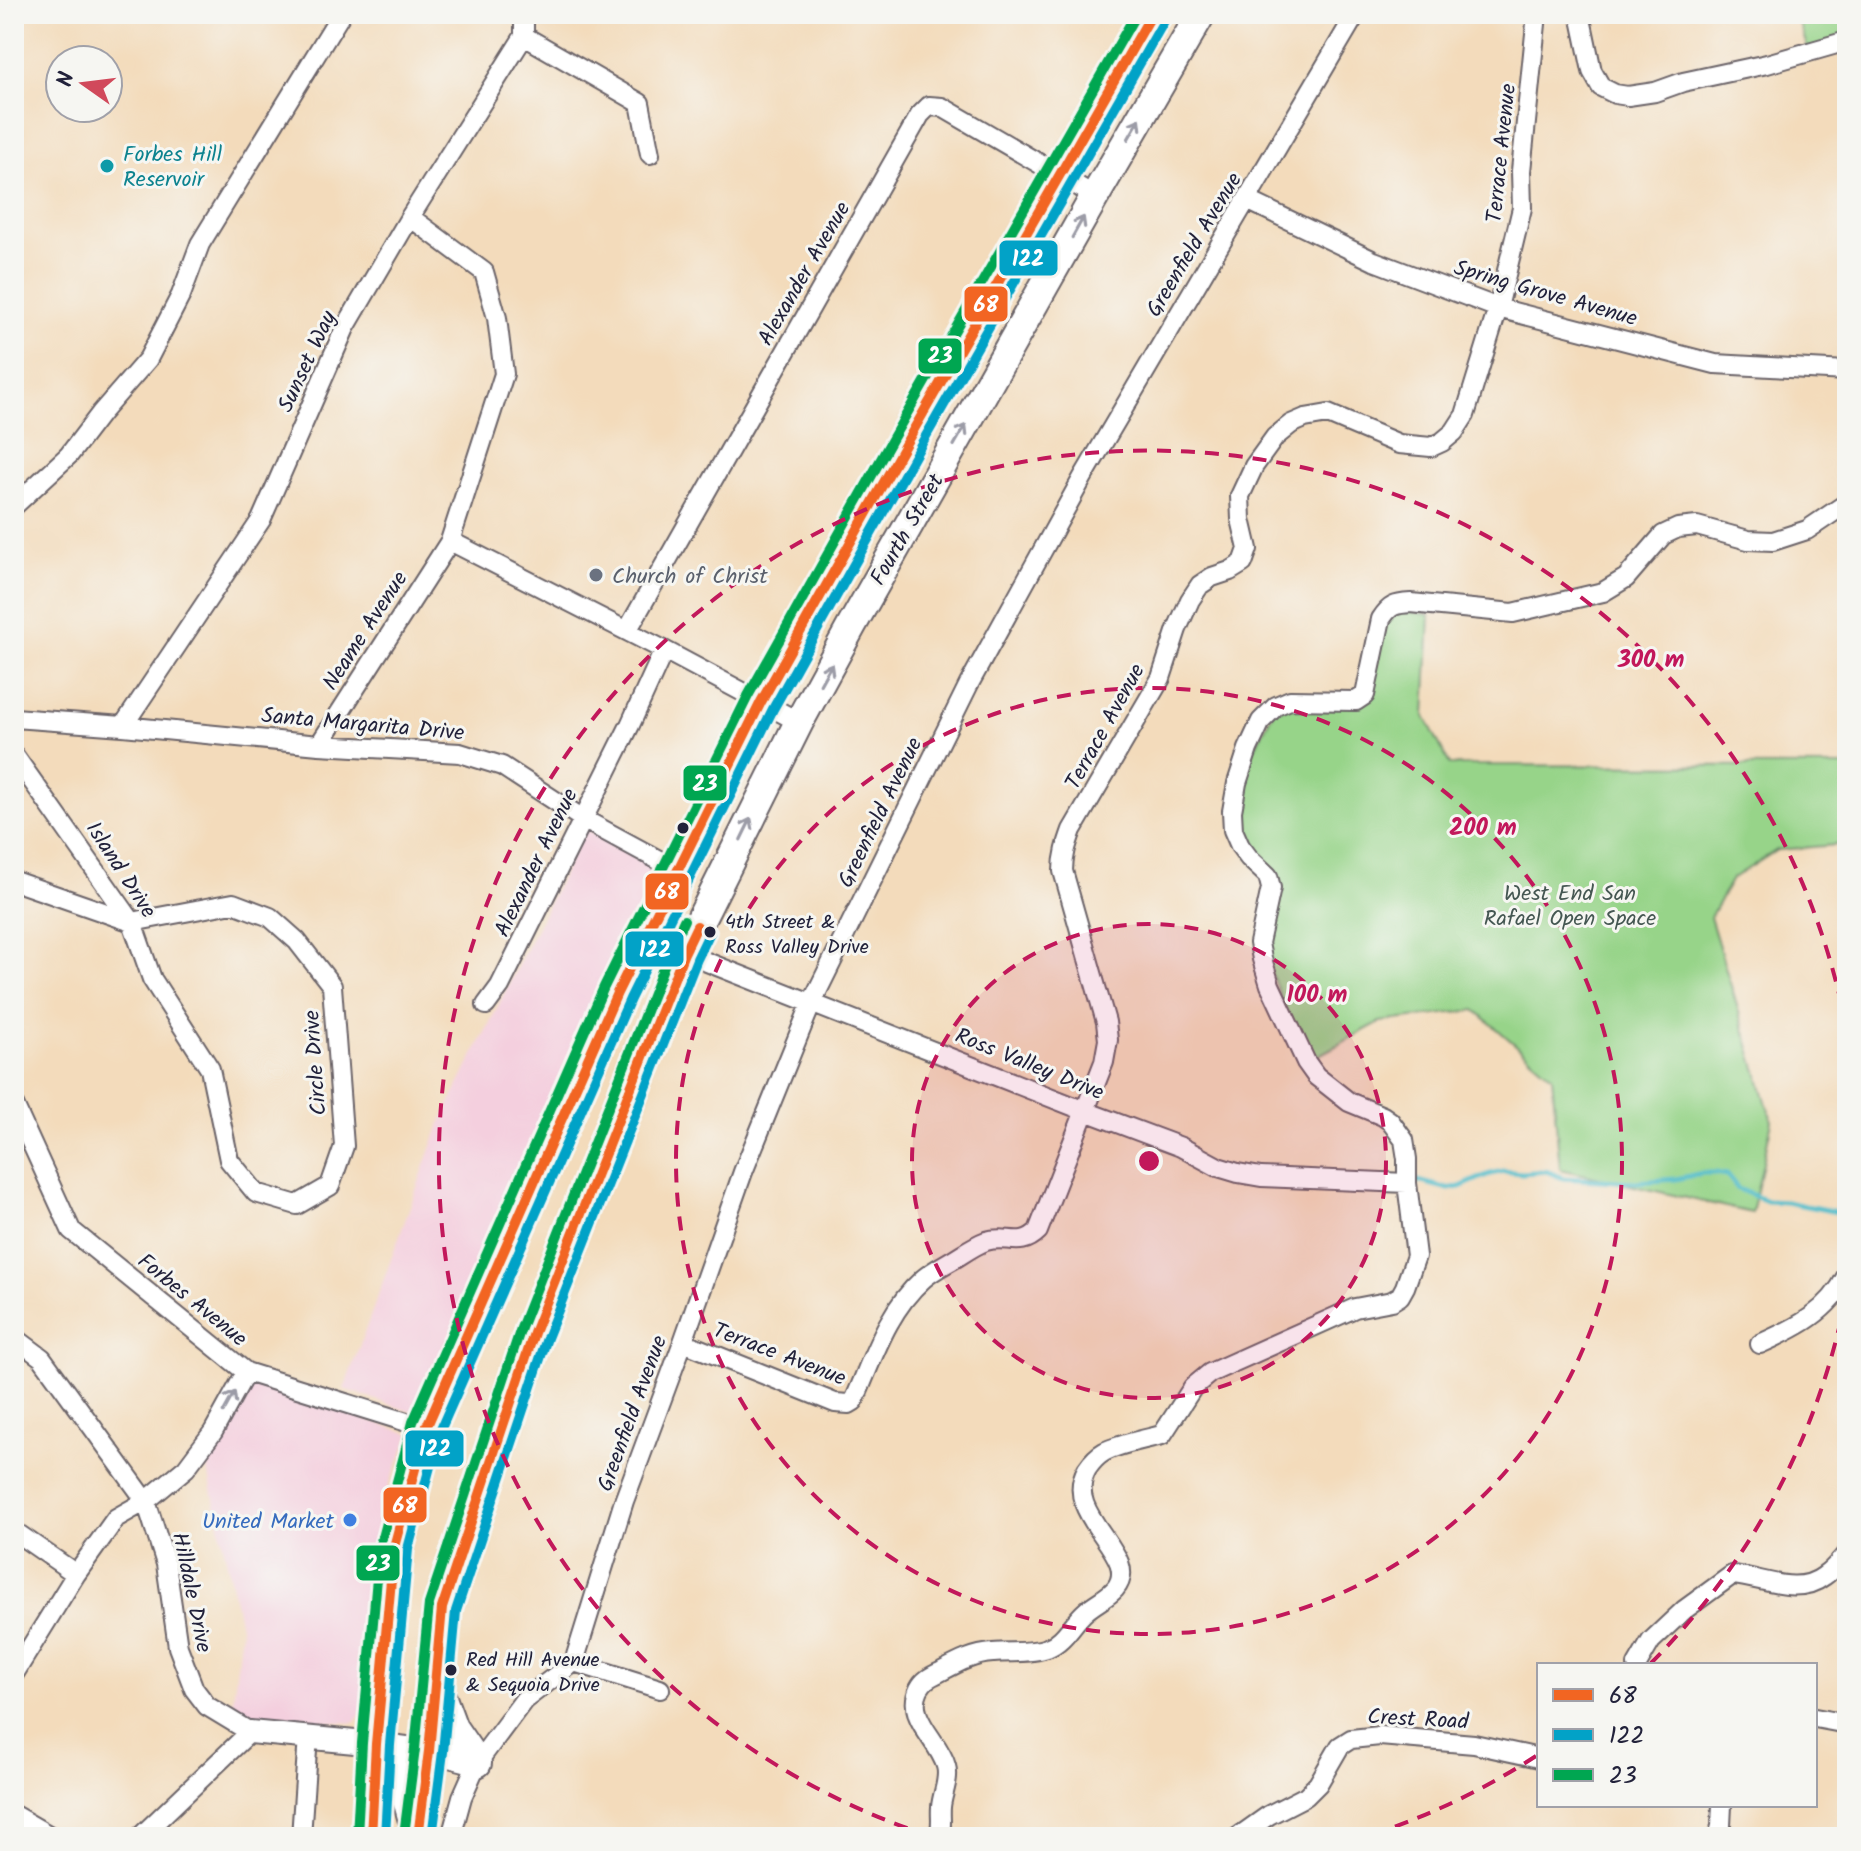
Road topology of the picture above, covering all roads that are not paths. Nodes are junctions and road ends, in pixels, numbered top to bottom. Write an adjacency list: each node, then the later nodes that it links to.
1 (341, 14): 18 (street)
2 (524, 14): 8 (street)
3 (1152, 14): 11 (main road, Fourth Street)
4 (1201, 14): 12 (main road, Fourth Street, one-way to 4)
5 (1356, 14): 13 (street, Greenfield Avenue)
6 (1537, 14): 15 (street, Terrace Avenue)
7 (1580, 14): 9 (street)
8 (524, 36): 10 (street); 14 (street, Sunset Way)
9 (1847, 41)
10 (650, 154)
11 (1060, 175): 12 (street, Alexander Avenue); 20 (street, Alexander Avenue); 22 (main road, Fourth Street)
12 (1095, 196): 24 (main road, Fourth Street, one-way to 12)
13 (1247, 200): 15 (street, Spring Grove Avenue); 34 (street, Greenfield Avenue)
14 (410, 217): 19 (street, Neame Avenue); 25 (street, Sunset Way)
15 (1498, 308): 16 (street, Spring Grove Avenue); 37 (street, Terrace Avenue)
16 (1847, 371)
17 (1847, 503): 38 (street)
18 (14, 506)
19 (450, 541): 20 (street); 26 (street, Neame Avenue)
20 (627, 631): 21 (street)
21 (664, 650): 22 (street); 28 (street, Alexander Avenue)
22 (761, 702): 24 (street); 29 (main road, Fourth Street)
23 (14, 718): 25 (street, Santa Margarita Drive)
24 (799, 722): 33 (main road, Fourth Street, one-way to 24)
25 (123, 726): 26 (street, Santa Margarita Drive)
26 (319, 745): 28 (street, Santa Margarita Drive)
27 (14, 755): 31 (street, Island Drive)
28 (583, 819): 29 (street, Santa Margarita Drive); 35 (street, Alexander Avenue)
29 (679, 871): 32 (main road, Fourth Street)
30 (14, 881): 31 (street)
31 (132, 922): 39 (street, Island Drive); 39 (street, Circle Drive)
32 (646, 935): 33 (street, Ross Valley Drive); 45 (main road, Fourth Street)
33 (684, 953): 34 (street, Ross Valley Drive); 53 (main road, Fourth Street)
34 (812, 1002): 37 (street, Ross Valley Drive); 42 (street, Greenfield Avenue)
35 (486, 1005)
36 (14, 1105): 44 (street, Forbes Avenue)
37 (1085, 1111): 38 (street, Ross Valley Drive); 42 (street, Terrace Avenue)
38 (1407, 1183): 71 (street)
39 (297, 1205)
40 (1847, 1275): 43 (street)
41 (14, 1337): 46 (street, Hilldale Drive)
42 (683, 1342): 50 (street, Greenfield Avenue)
43 (1760, 1344)
44 (246, 1372): 45 (street, Forbes Avenue); 46 (street, one-way to 44)
45 (426, 1428): 59 (main road, Fourth Street)
46 (146, 1501): 49 (street); 57 (street, Hilldale Drive)
47 (14, 1531): 49 (street)
48 (1847, 1553): 51 (street)
49 (76, 1574): 52 (street)
50 (574, 1662): 54 (street); 62 (street)
51 (1638, 1663)
52 (14, 1674)
53 (436, 1680): 60 (main road, Fourth Street); 62 (main road)
54 (660, 1689)
55 (1817, 1718): 56 (street)
56 (1847, 1724)
57 (250, 1732): 58 (street); 66 (street)
58 (308, 1736): 59 (street); 67 (street)
59 (376, 1744): 60 (street); 68 (main road, Fourth Street); 69 (main road)
60 (429, 1751): 62 (street); 69 (main road, Fourth Street)
61 (1537, 1758): 72 (street, Crest Road)
62 (477, 1763): 70 (street)
63 (1722, 1807): 73 (street)
64 (14, 1815): 65 (street)
65 (52, 1837)
66 (140, 1837)
67 (301, 1837)
68 (371, 1837)
69 (418, 1837)
70 (451, 1837)
71 (938, 1837)
72 (1238, 1837)
73 (1718, 1837)

